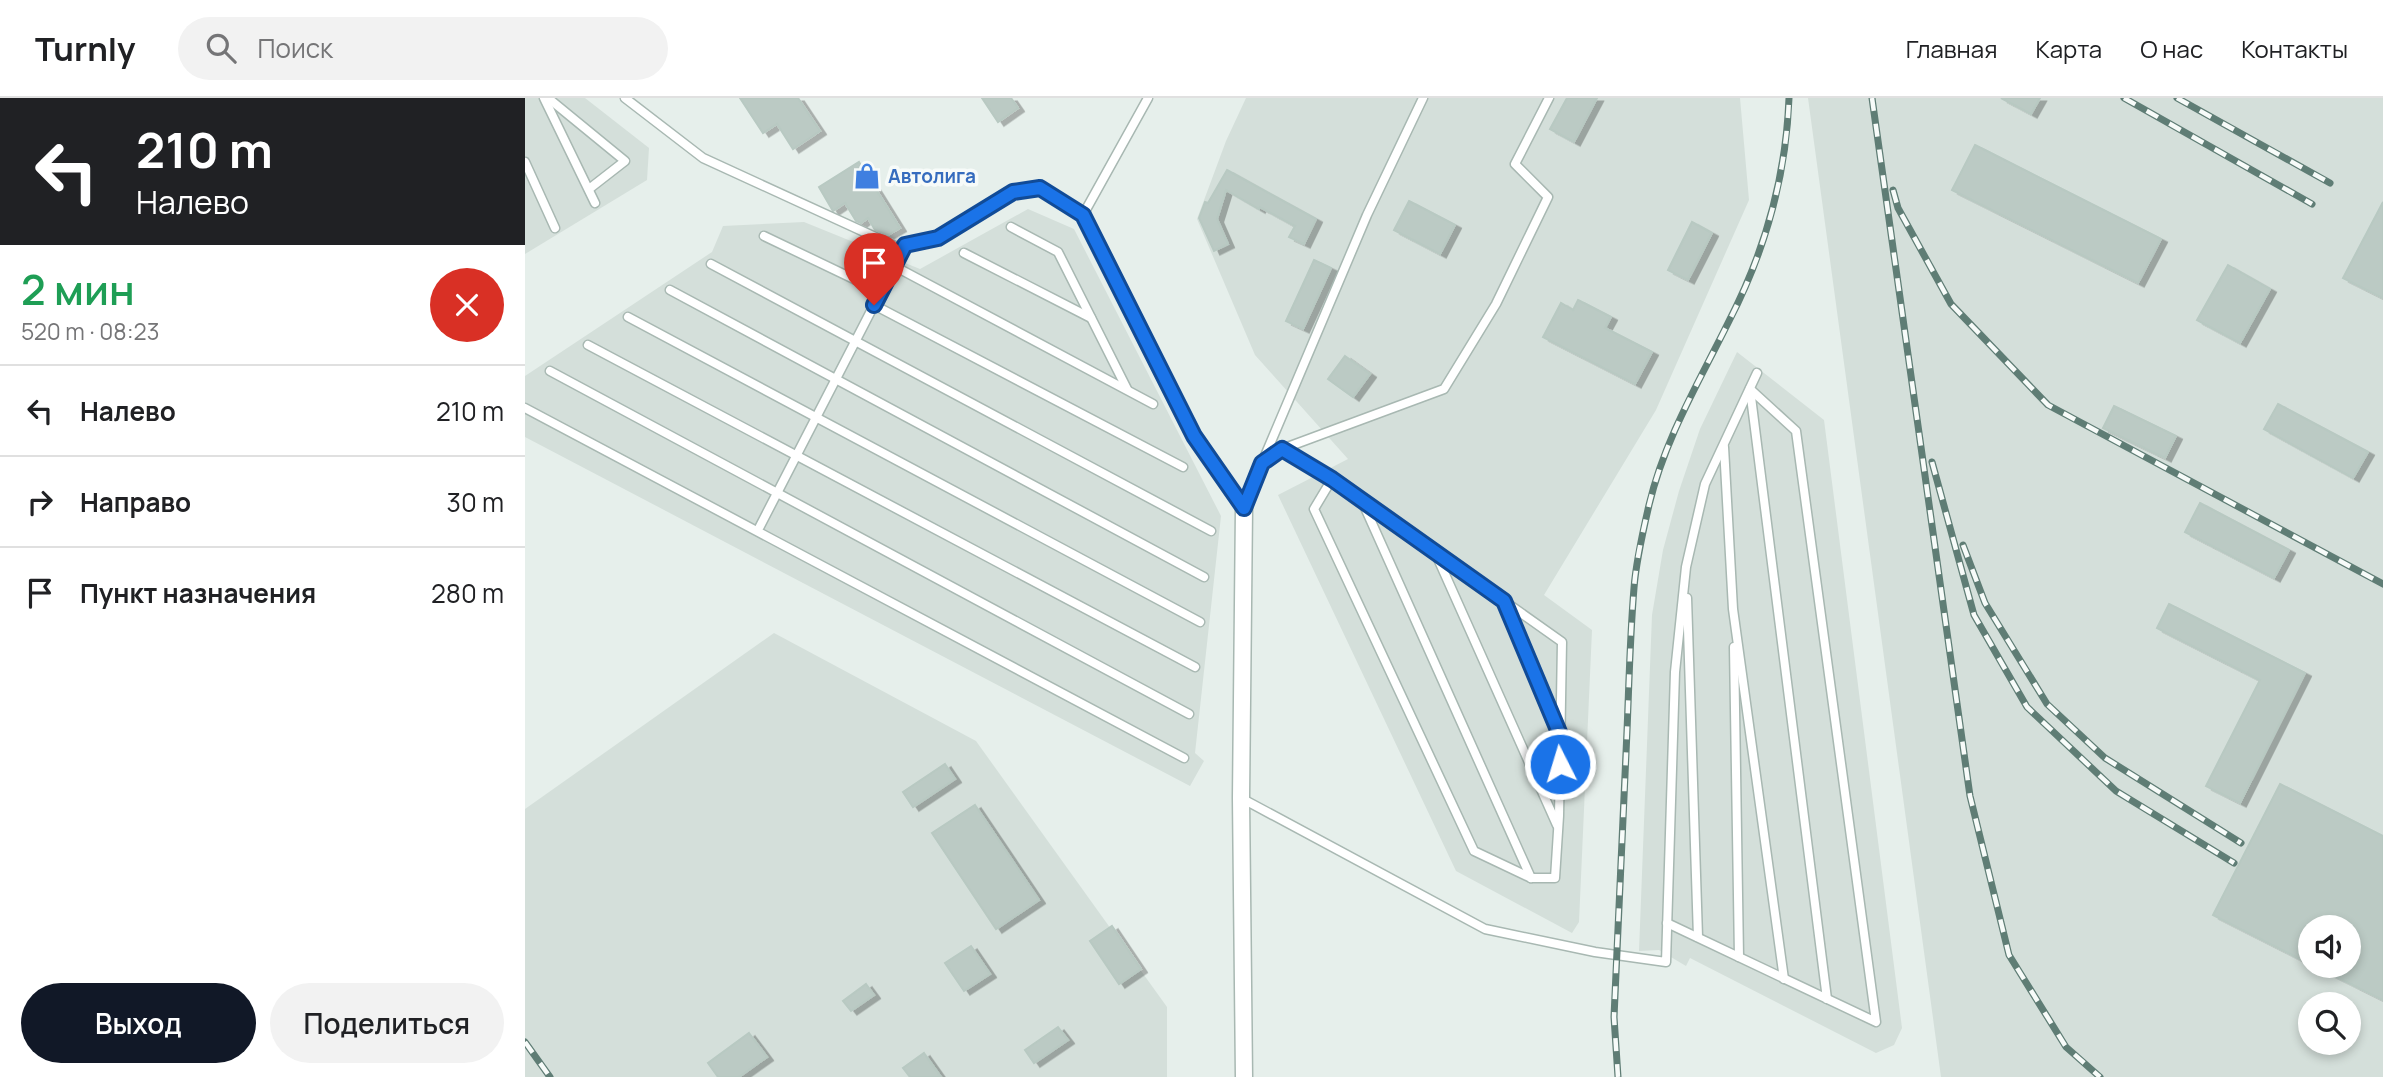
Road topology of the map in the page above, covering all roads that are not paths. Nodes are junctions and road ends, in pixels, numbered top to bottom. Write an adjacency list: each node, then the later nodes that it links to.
1 (546, 98): 7 (lane); 7 (lane)
2 (625, 98): 13 (lane)
3 (1423, 98): 35 (lane)
4 (1549, 98): 33 (lane)
5 (1145, 100): 9 (lane)
6 (525, 162): 11 (lane)
7 (589, 189): 8 (lane)
8 (595, 203)
9 (1083, 215): 13 (lane); 40 (lane)
10 (1011, 227): 21 (lane)
11 (555, 228)
12 (764, 236): 18 (lane)
13 (905, 245): 16 (lane)
14 (964, 253): 21 (lane)
15 (711, 264): 22 (lane)
16 (894, 266): 18 (lane); 28 (lane)
17 (670, 290): 26 (lane)
18 (881, 292): 19 (lane)
19 (874, 305): 22 (lane); 36 (lane)
20 (628, 317): 31 (lane)
21 (1091, 318): 28 (lane)
22 (855, 341): 26 (lane); 42 (lane)
23 (589, 345): 34 (lane)
24 (550, 371): 38 (lane)
25 (1757, 373): 27 (lane)
26 (836, 379): 31 (lane); 45 (lane)
27 (1750, 389): 32 (lane); 60 (lane); 60 (lane)
28 (1128, 390): 29 (lane)
29 (1153, 404)
30 (525, 408): 41 (lane)
31 (816, 418): 34 (lane); 48 (lane)
32 (1724, 444): 44 (lane); 47 (lane)
33 (1282, 449): 35 (lane); 37 (lane)
34 (797, 455): 38 (lane); 49 (lane)
35 (1262, 463): 40 (lane)
36 (1184, 467)
37 (1332, 479): 39 (lane); 55 (lane)
38 (777, 493): 41 (lane); 50 (lane)
39 (1362, 501): 43 (lane); 55 (lane)
40 (1244, 508): 53 (street)
41 (758, 530): 52 (lane)
42 (1211, 531)
43 (1435, 552): 46 (lane); 54 (lane)
44 (1686, 567): 56 (lane); 57 (lane)
45 (1204, 577)
46 (1504, 601): 51 (lane); 51 (lane)
47 (1733, 609): 58 (lane); 59 (lane)
48 (1200, 622)
49 (1195, 667)
50 (1189, 714)
51 (1561, 737): 54 (lane)
52 (1184, 758)
53 (1241, 798): 56 (lane); 61 (street)
54 (1559, 827): 55 (lane)
55 (1531, 878)
56 (1667, 923): 57 (lane)
57 (1698, 937): 58 (lane)
58 (1739, 957): 59 (lane)
59 (1784, 978): 60 (lane)
60 (1827, 999)
61 (1244, 1077)

